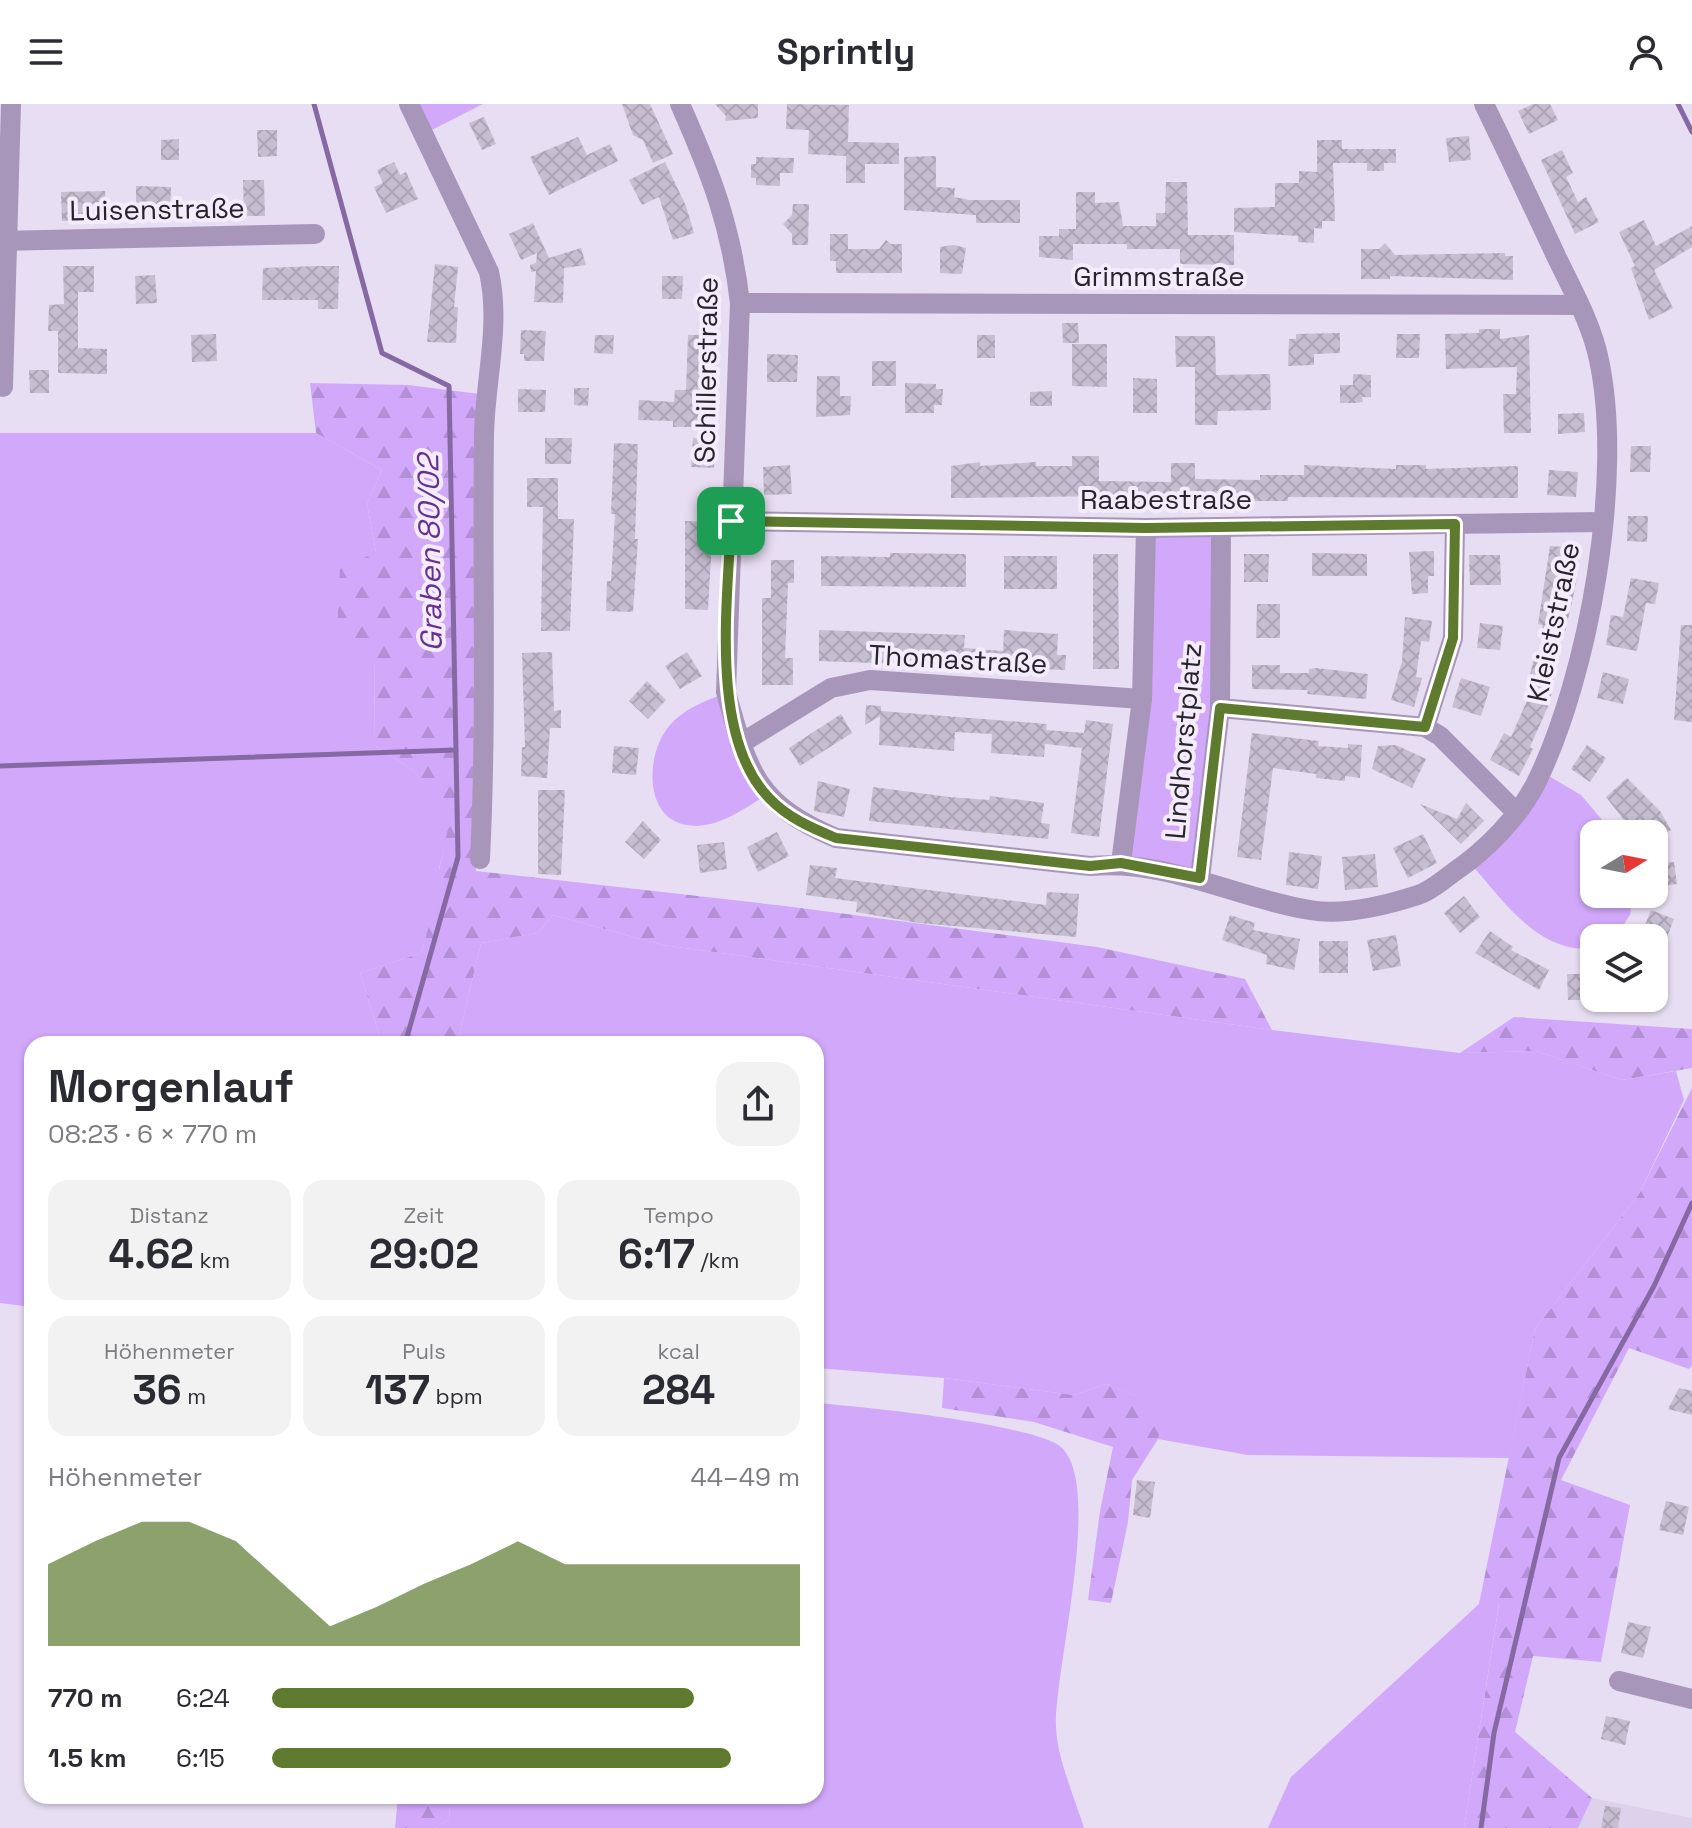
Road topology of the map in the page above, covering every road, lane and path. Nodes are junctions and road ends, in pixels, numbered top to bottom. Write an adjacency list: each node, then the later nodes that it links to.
1 (11, 104): 6 (street)
2 (409, 104): 20 (street)
3 (680, 104): 7 (street, Schillerstraße)
4 (1484, 104): 8 (street, Kleiststraße)
5 (315, 234): 6 (street, Luisenstraße)
6 (4, 240): 9 (street)
7 (740, 303): 8 (street, Grimmstraße); 10 (street, Schillerstraße)
8 (1579, 305): 11 (street, Kleiststraße)
9 (3, 387)
10 (731, 521): 13 (street, Raabestraße); 18 (street, Schillerstraße)
11 (1602, 522): 12 (street, Raabestraße); 19 (street, Kleiststraße)
12 (1455, 524): 14 (street, Raabestraße); 17 (street)
13 (1146, 528): 14 (street, Raabestraße); 15 (street, Lindhorstplatz)
14 (1221, 528): 16 (street, Lindhorstplatz)
15 (1142, 699): 18 (street, Thomastraße); 21 (street, Lindhorstplatz)
16 (1220, 708): 17 (street); 22 (street, Lindhorstplatz)
17 (1425, 727): 19 (street)
18 (740, 744): 21 (street, Schillerstraße)
19 (1516, 812): 22 (street, Kleiststraße)
20 (480, 859)
21 (1121, 863): 22 (street, Lindhorstplatz)
22 (1200, 878)
23 (1619, 1681): 24 (street)
24 (1692, 1699)

